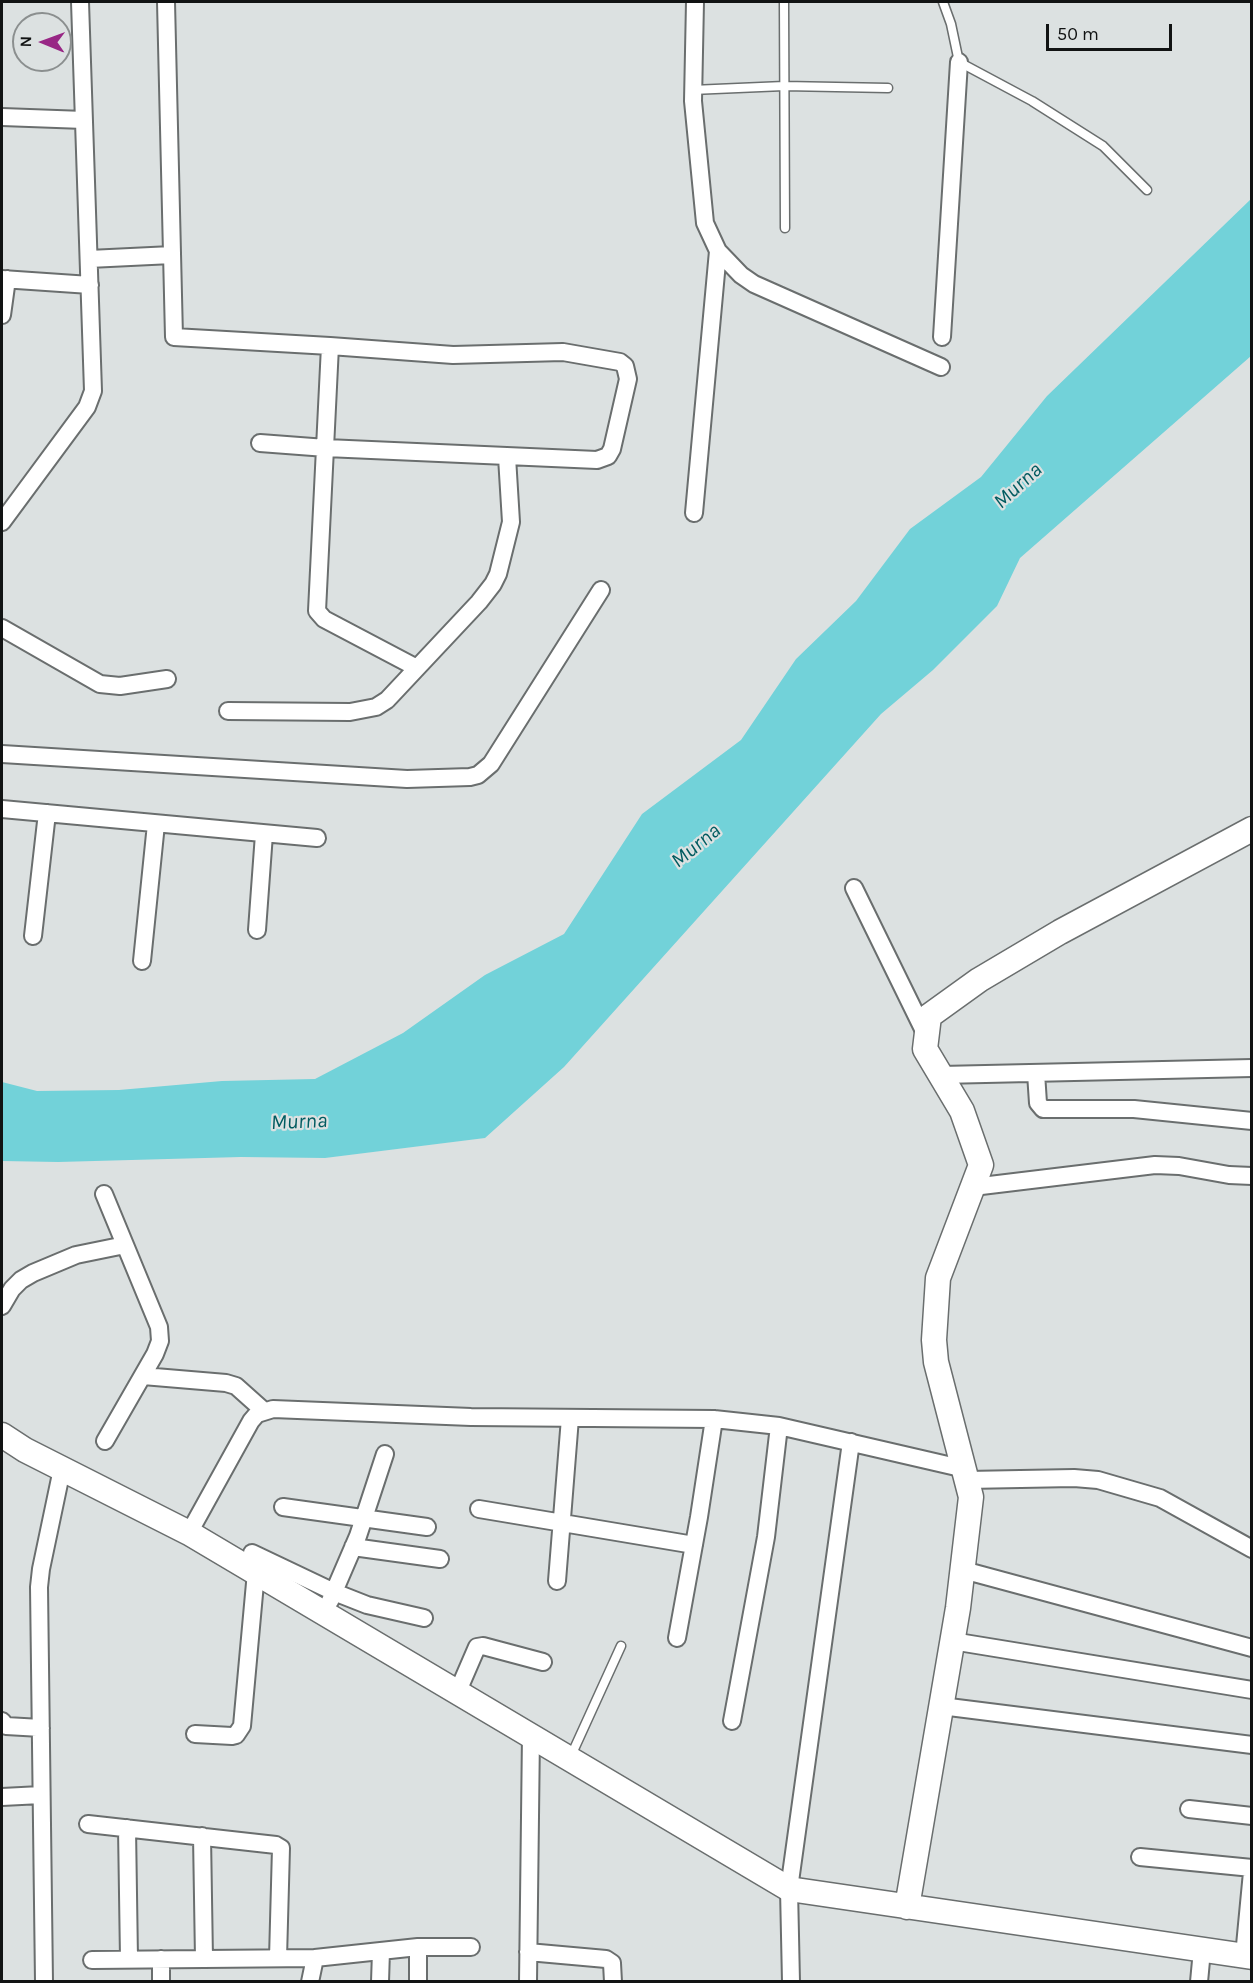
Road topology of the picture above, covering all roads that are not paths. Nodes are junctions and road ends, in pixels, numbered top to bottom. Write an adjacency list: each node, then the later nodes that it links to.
1 (80, 2): 11 (street)
2 (166, 2): 15 (street)
3 (695, 2): 9 (street)
4 (784, 2): 7 (lane)
5 (943, 2): 6 (lane)
6 (959, 62): 12 (lane); 20 (street)
7 (784, 86): 8 (lane); 9 (lane); 13 (lane)
8 (888, 88)
9 (692, 90): 14 (street)
10 (2, 117): 11 (street)
11 (84, 120): 16 (street)
12 (1147, 190)
13 (785, 228)
14 (718, 251): 22 (street); 26 (street)
15 (172, 255): 16 (street); 21 (street)
16 (89, 259): 18 (street)
17 (4, 279): 18 (street); 19 (street)
18 (90, 285): 27 (street)
19 (2, 315)
20 (942, 337)
21 (330, 345): 24 (street); 25 (street)
22 (940, 368)
23 (260, 443): 24 (street)
24 (326, 448): 25 (street); 30 (street)
25 (507, 457): 30 (street)
26 (694, 513)
27 (2, 522)
28 (601, 590): 33 (street)
29 (2, 628): 31 (street)
30 (417, 668): 32 (street)
31 (167, 679)
32 (228, 711)
33 (2, 753)
34 (2, 809): 35 (street)
35 (47, 813): 36 (street); 42 (street)
36 (156, 824): 38 (street); 43 (street)
37 (1251, 829): 44 (main road)
38 (264, 834): 39 (street); 41 (street)
39 (317, 838)
40 (854, 888): 44 (street)
41 (257, 930)
42 (33, 936)
43 (142, 961)
44 (927, 1035): 47 (main road)
45 (1251, 1068): 46 (street)
46 (1036, 1073): 47 (street); 48 (street)
47 (941, 1075): 50 (main road)
48 (1251, 1121)
49 (1251, 1176): 50 (street)
50 (973, 1187): 66 (main road)
51 (104, 1194): 52 (street)
52 (125, 1245): 53 (street); 54 (street)
53 (2, 1306)
54 (142, 1376): 55 (street); 60 (street)
55 (264, 1411): 56 (street); 72 (street)
56 (570, 1418): 57 (street); 70 (street)
57 (714, 1419): 58 (street); 73 (street)
58 (779, 1426): 61 (street); 91 (street)
59 (2, 1435): 62 (main road)
60 (105, 1442)
61 (851, 1442): 66 (street); 106 (street)
62 (25, 1450): 63 (street); 65 (main road)
63 (2, 1452)
64 (385, 1454): 69 (street)
65 (62, 1469): 72 (main road); 92 (street)
66 (966, 1475): 75 (street); 78 (main road)
67 (283, 1507): 69 (street)
68 (479, 1509): 70 (street)
69 (364, 1518): 71 (street); 74 (street)
70 (561, 1523): 73 (street); 79 (street)
71 (427, 1527)
72 (189, 1533): 77 (main road)
73 (694, 1545): 82 (street)
74 (353, 1547): 76 (street); 80 (street)
75 (1251, 1549)
76 (440, 1559)
77 (254, 1562): 80 (main road); 93 (street)
78 (963, 1570): 83 (main road); 85 (street)
79 (557, 1581)
80 (329, 1602): 81 (street); 88 (main road)
81 (424, 1617)
82 (677, 1638)
83 (952, 1641): 87 (street); 89 (main road)
84 (621, 1646): 96 (lane)
85 (1251, 1648)
86 (543, 1662): 88 (street)
87 (1251, 1690)
88 (458, 1691): 94 (main road)
89 (941, 1706): 95 (street); 107 (main road)
90 (2, 1721): 92 (street)
91 (732, 1721)
92 (41, 1728): 97 (street)
93 (195, 1734)
94 (531, 1734): 96 (main road); 112 (street)
95 (1251, 1745)
96 (570, 1758): 106 (main road)
97 (41, 1795): 98 (street); 120 (street)
98 (2, 1797)
99 (1189, 1809): 100 (street)
100 (1251, 1816)
101 (88, 1824): 102 (street)
102 (127, 1828): 103 (street); 116 (street)
103 (202, 1836): 114 (street); 118 (street)
104 (1140, 1857): 105 (street)
105 (1251, 1870): 113 (street)
106 (789, 1889): 107 (main road); 127 (street)
107 (907, 1908): 110 (main road)
108 (418, 1947): 109 (street); 111 (street); 124 (street)
109 (471, 1947)
110 (1202, 1950): 113 (main road); 128 (street)
111 (381, 1951): 115 (street); 123 (street)
112 (528, 1952): 125 (street); 126 (street)
113 (1248, 1957)
114 (278, 1958): 115 (street); 118 (street)
115 (315, 1958): 122 (street)
116 (129, 1959): 117 (street); 119 (street)
117 (160, 1959): 118 (street); 121 (street)
118 (204, 1959)
119 (92, 1960)
120 (44, 1982)
121 (160, 1982)
122 (310, 1982)
123 (380, 1982)
124 (418, 1982)
125 (528, 1982)
126 (613, 1982)
127 (791, 1982)
128 (1199, 1982)

